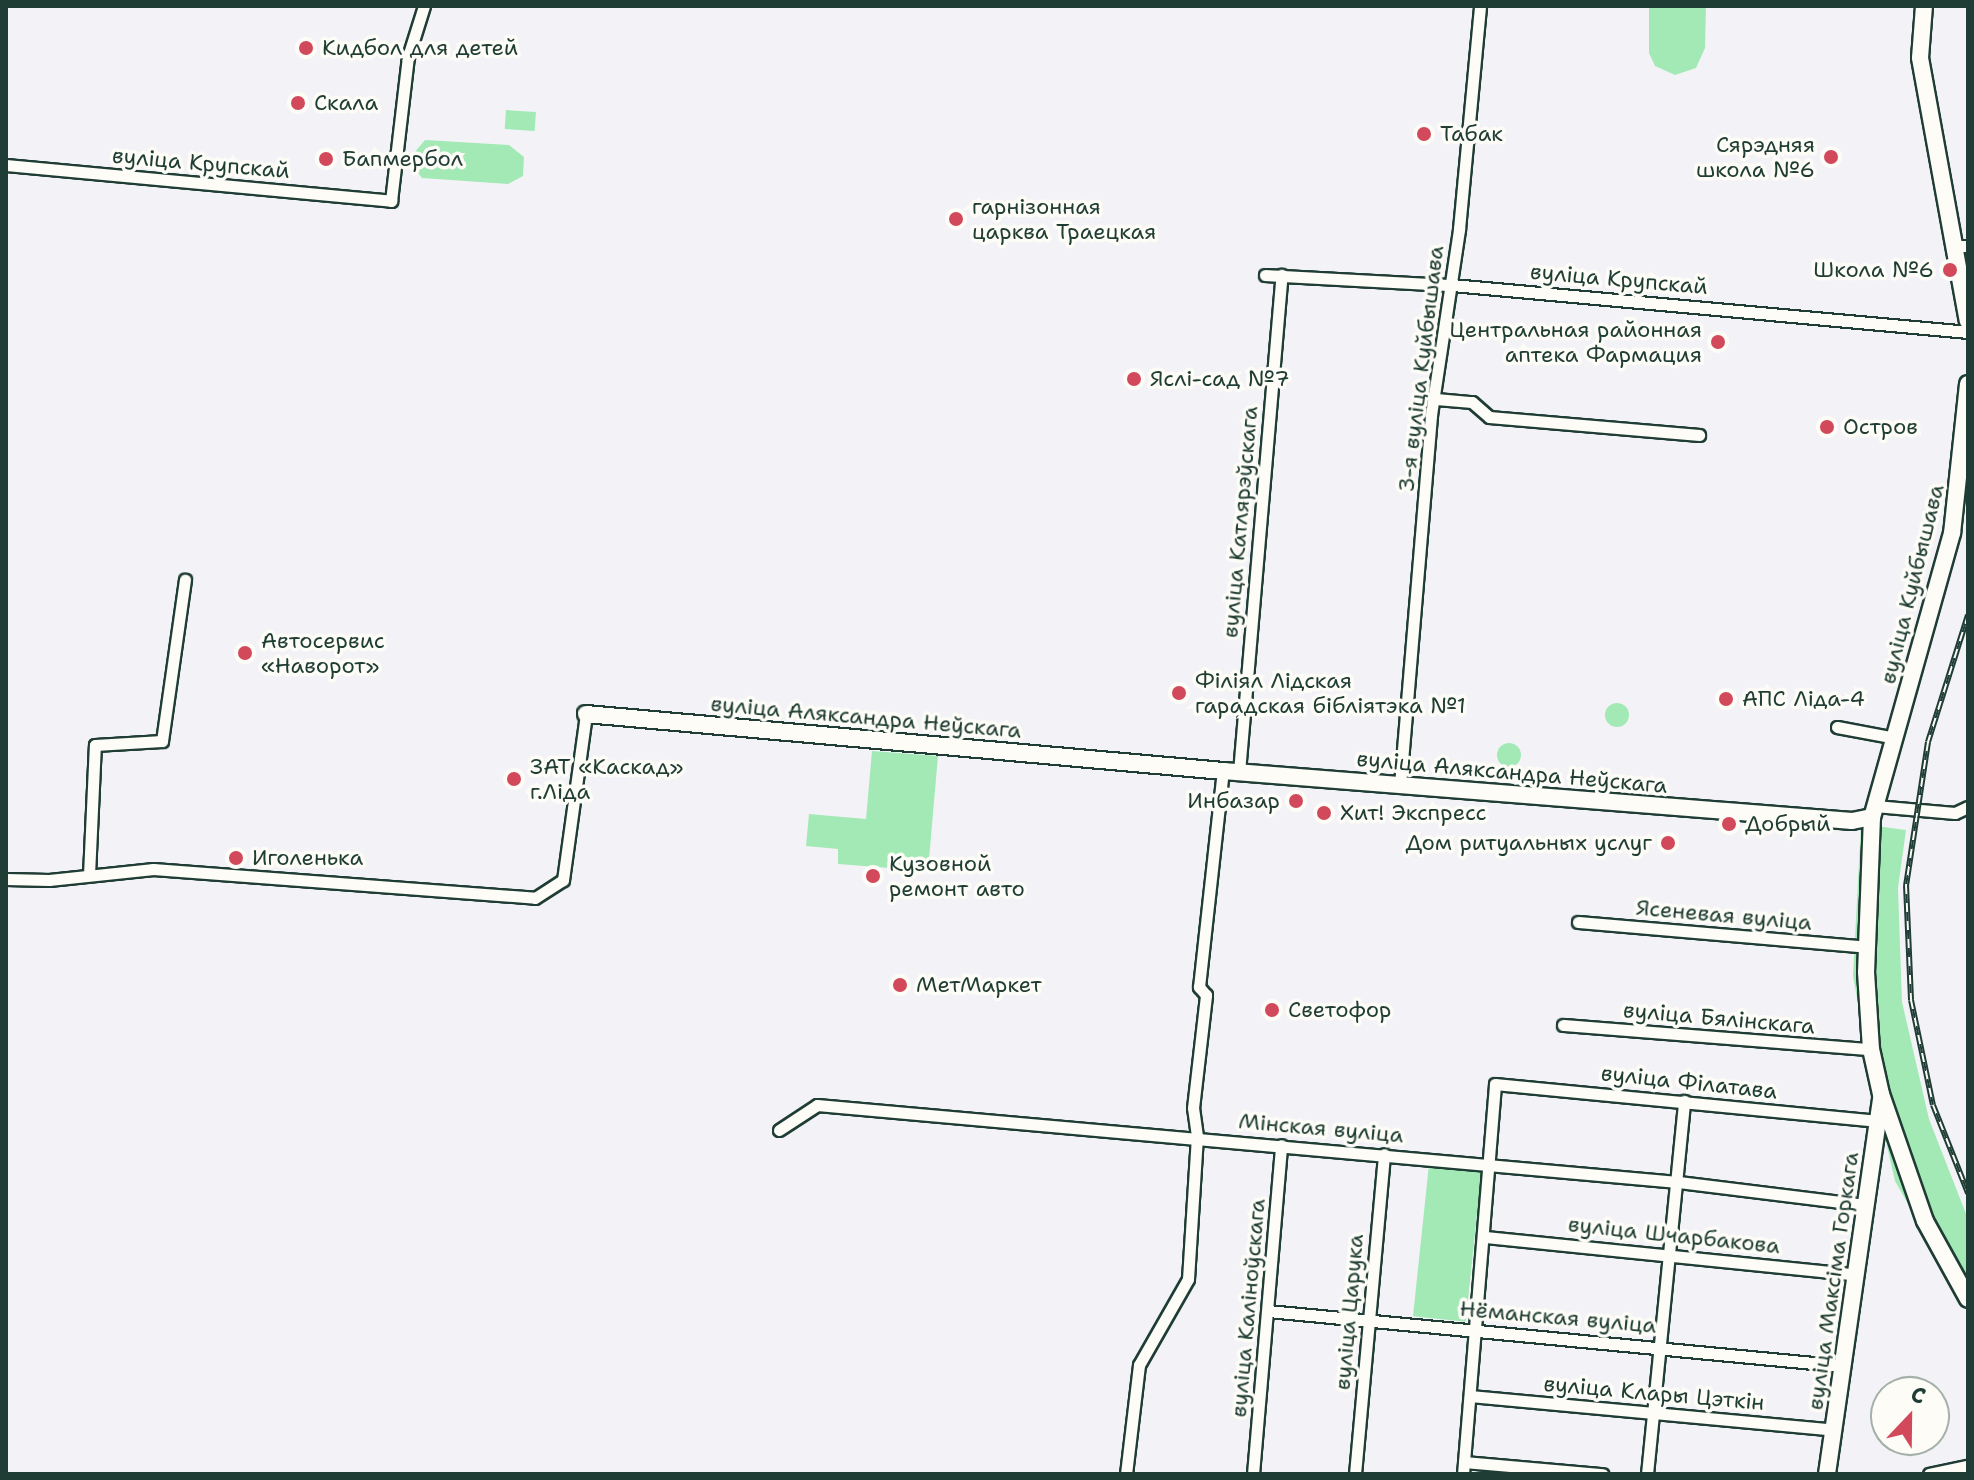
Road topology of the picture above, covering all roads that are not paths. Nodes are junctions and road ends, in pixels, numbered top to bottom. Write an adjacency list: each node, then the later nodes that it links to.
1 (424, 6): 4 (street, вуліца Крупскай)
2 (1480, 6): 8 (street, 3-я вуліца Куйбышава)
3 (1924, 6): 5 (street)
4 (6, 165)
5 (1962, 246): 9 (street)
6 (1265, 275): 7 (street, вуліца Крупскай)
7 (1282, 275): 8 (street, вуліца Крупскай); 18 (street, вуліца Катлярэўскага)
8 (1452, 285): 10 (street, вуліца Крупскай); 12 (street, 3-я вуліца Куйбышава)
9 (1968, 321)
10 (1968, 332)
11 (1968, 384): 17 (street, вуліца Куйбышава)
12 (1436, 399): 13 (street); 19 (street, 3-я вуліца Куйбышава)
13 (1699, 435)
14 (185, 580): 22 (street)
15 (586, 714): 18 (street, вуліца Аляксандра Неўскага); 22 (street, вуліца Аляксандра Неўскага)
16 (1837, 727): 17 (street)
17 (1895, 738): 21 (street, вуліца Куйбышава)
18 (1231, 772): 19 (street, вуліца Аляксандра Неўскага); 32 (street, вуліца Катлярэўскага)
19 (1400, 785): 21 (street, вуліца Аляксандра Неўскага)
20 (1968, 807): 21 (street, вуліца Аляксандра Неўскага)
21 (1873, 811): 25 (street, вуліца Куйбышава)
22 (89, 875): 23 (street, вуліца Аляксандра Неўскага)
23 (6, 879)
24 (1578, 922): 25 (street, Ясеневая вуліца)
25 (1867, 947): 27 (street, вуліца Куйбышава)
26 (1563, 1025): 27 (street, вуліца Бялінскага)
27 (1871, 1049): 28 (street, вуліца Куйбышава)
28 (1881, 1094): 30 (street, вуліца Максіма Горкага); 35 (street, вуліца Куйбышава)
29 (1684, 1101): 30 (street, вуліца Філатава); 36 (street, вуліца Філатава); 38 (street)
30 (1878, 1121): 37 (street, вуліца Максіма Горкага)
31 (779, 1130): 32 (street, Мінская вуліца)
32 (1197, 1136): 33 (street, Мінская вуліца); 54 (street, вуліца Катлярэўскага)
33 (1281, 1145): 34 (street, Мінская вуліца); 44 (street, вуліца Каліноўскага)
34 (1384, 1154): 36 (street, Мінская вуліца); 45 (street, вуліца Царука)
35 (1902, 1162): 37 (street); 43 (street, вуліца Куйбышава)
36 (1490, 1164): 38 (street, Мінская вуліца); 40 (street)
37 (1870, 1179): 39 (street, вуліца Максіма Горкага)
38 (1678, 1182): 39 (street, Мінская вуліца); 41 (street)
39 (1866, 1205): 42 (street, вуліца Максіма Горкага)
40 (1486, 1237): 41 (street, вуліца Шчарбакова); 46 (street)
41 (1670, 1254): 42 (street, вуліца Шчарбакова); 47 (street)
42 (1857, 1275): 48 (street, вуліца Максіма Горкага)
43 (1968, 1299)
44 (1268, 1311): 45 (street, Нёманская вуліца); 55 (street, вуліца Каліноўскага)
45 (1368, 1320): 46 (street, Нёманская вуліца); 56 (street, вуліца Царука)
46 (1475, 1329): 47 (street, Нёманская вуліца); 49 (street)
47 (1661, 1346): 48 (street, Нёманская вуліца); 50 (street)
48 (1844, 1366): 51 (street, вуліца Максіма Горкага)
49 (1470, 1396): 50 (street, вуліца Клары Цэткін); 53 (street)
50 (1654, 1413): 51 (street, вуліца Клары Цэткін); 58 (street)
51 (1834, 1430): 59 (street, вуліца Максіма Горкага)
52 (1968, 1466): 60 (street)
53 (1464, 1468): 57 (street)
54 (1126, 1474)
55 (1253, 1474)
56 (1355, 1474)
57 (1602, 1474)
58 (1647, 1474)
59 (1827, 1474)
60 (1929, 1474)

